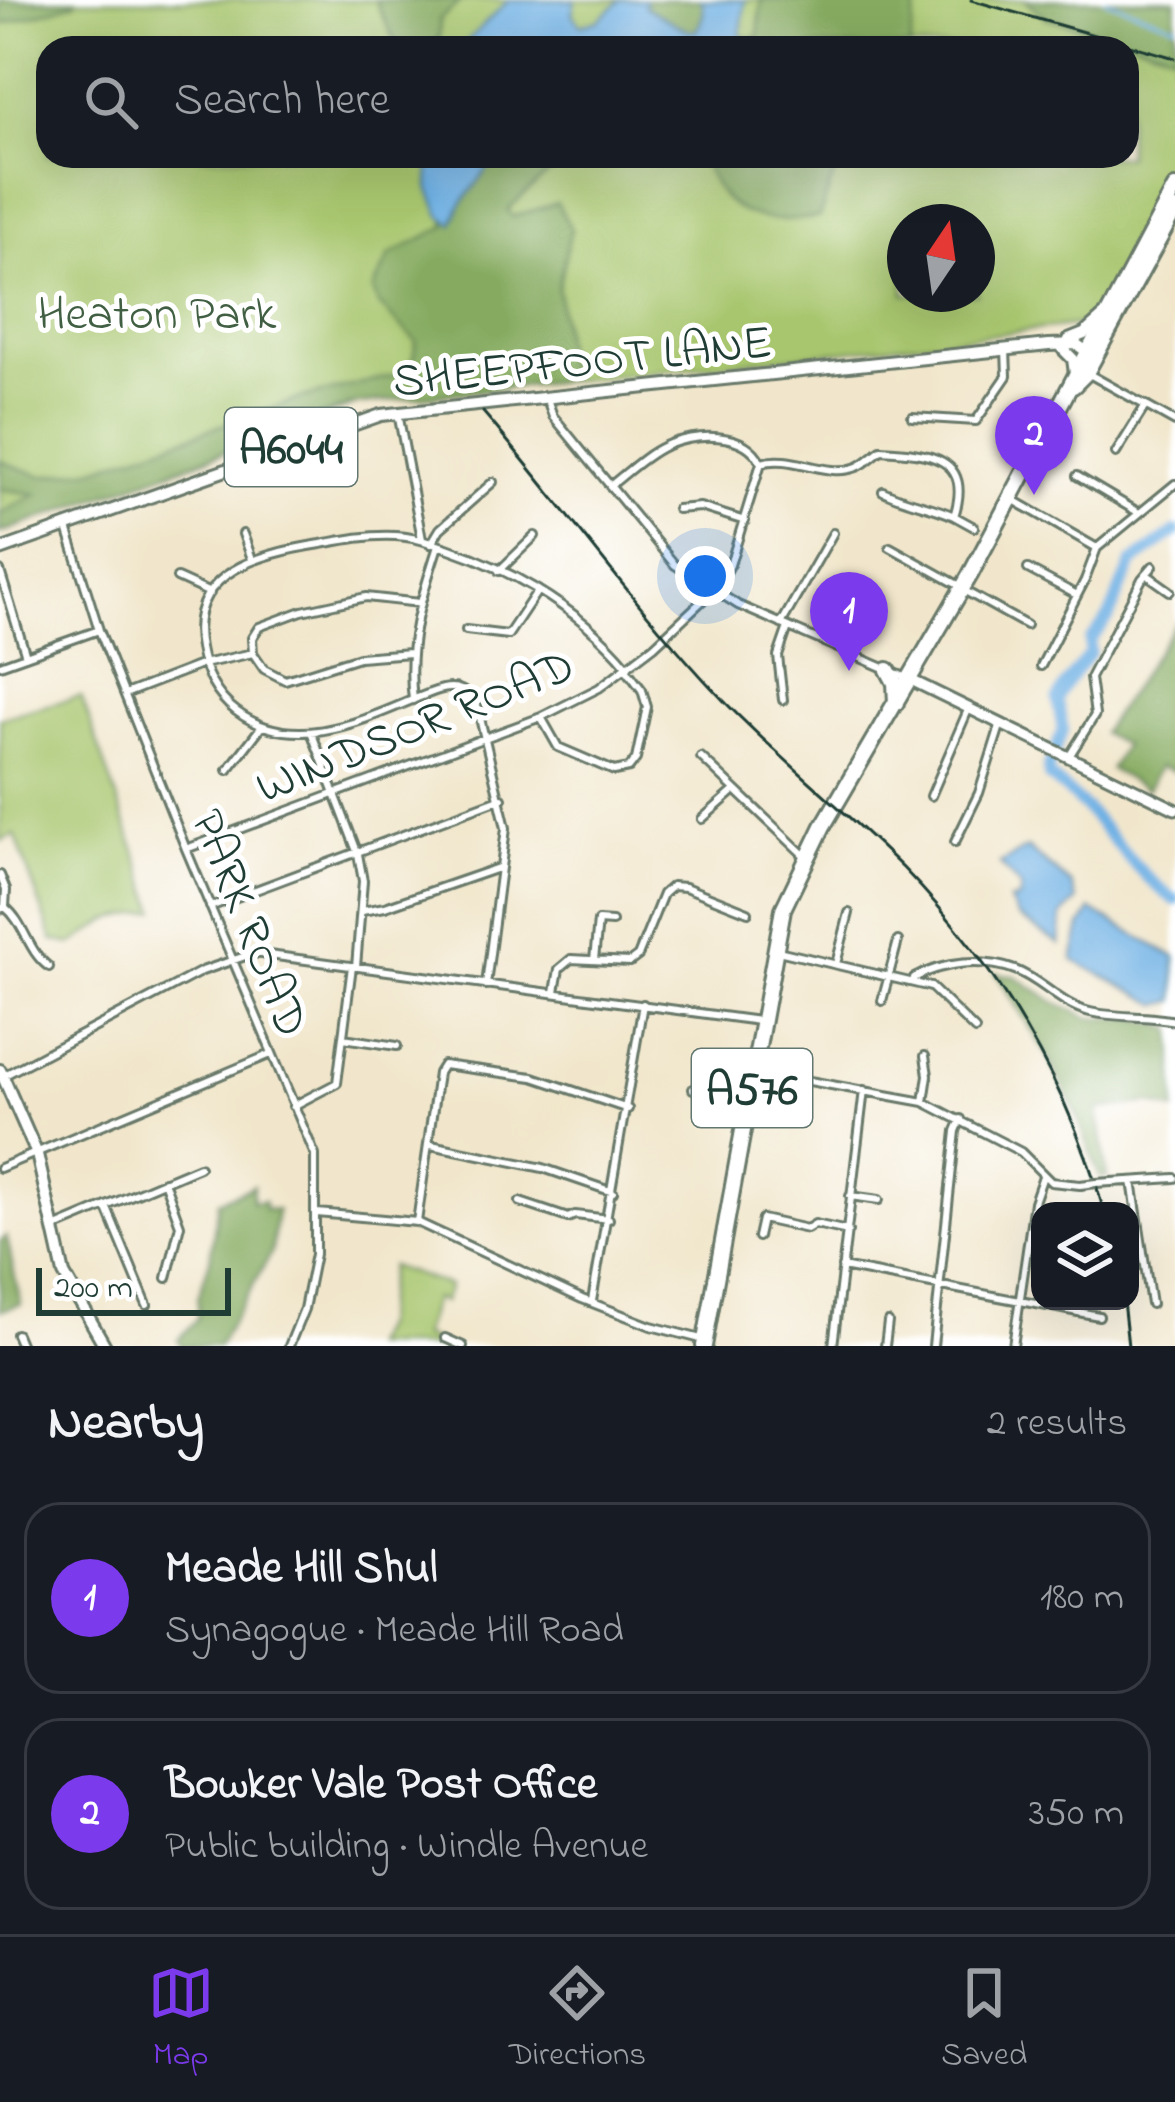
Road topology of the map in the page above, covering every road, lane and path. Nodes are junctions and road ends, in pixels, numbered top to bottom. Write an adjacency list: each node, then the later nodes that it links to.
1 (1175, 188): 3 (highway, A576)
2 (1175, 209): 3 (highway, A576)
3 (1138, 266): 4 (highway, A576)
4 (1106, 322): 5 (main road, SHEEPFOOT LANE / A6044); 8 (highway, A576)
5 (1048, 345): 6 (main road, SHEEPFOOT LANE / A6044); 7 (main road, SHEEPFOOT LANE / A6044); 8 (main road, SHEEPFOOT LANE / A6044)
6 (1063, 349): 8 (main road, SHEEPFOOT LANE / A6044); 8 (main road)
7 (1006, 350): 9 (main road, SHEEPFOOT LANE / A6044); 12 (street)
8 (1082, 369): 10 (street); 21 (highway, A576)
9 (547, 398): 11 (main road, SHEEPFOOT LANE / A6044); 19 (street)
10 (1146, 406): 13 (street); 14 (street)
11 (398, 413): 27 (main road, SHEEPFOOT LANE / A6044); 31 (street)
12 (912, 418)
13 (1175, 422)
14 (1116, 454)
15 (761, 463): 19 (street); 24 (street); 25 (street, WINDSOR ROAD)
16 (1077, 476): 23 (street)
17 (493, 482): 31 (street)
18 (1175, 484): 23 (street)
19 (609, 487): 44 (street)
20 (883, 491): 24 (street)
21 (1012, 500): 33 (street); 42 (highway, A576)
22 (677, 508): 25 (street)
23 (1138, 512): 33 (street)
24 (954, 516): 26 (street)
25 (745, 521): 44 (street, WINDSOR ROAD)
26 (974, 527)
27 (67, 528): 34 (main road, SHEEPFOOT LANE / A6044); 52 (street, PARK ROAD)
28 (833, 533): 50 (street)
29 (243, 534): 35 (street)
30 (535, 536): 39 (street)
31 (431, 543): 35 (street); 39 (street); 49 (street)
32 (890, 547): 42 (street)
33 (1096, 548): 47 (street)
34 (0, 550)
35 (252, 559): 46 (street)
36 (1153, 566): 40 (street)
37 (1028, 569): 47 (street)
38 (0, 571): 57 (street)
39 (500, 571): 43 (street)
40 (1146, 574): 45 (street); 74 (street)
41 (177, 578): 46 (street)
42 (962, 589): 51 (street); 63 (highway, A576)
43 (538, 590): 53 (street); 61 (street)
44 (712, 590): 50 (street); 61 (street, WINDSOR ROAD)
45 (1170, 590)
46 (210, 593): 58 (street)
47 (1077, 595): 60 (street)
48 (873, 596): 54 (street)
49 (420, 603): 55 (street); 56 (street)
50 (785, 625): 54 (street); 66 (street)
51 (1026, 625)
52 (99, 630): 57 (street); 64 (street, PARK ROAD)
53 (466, 630)
54 (842, 651): 62 (street)
55 (253, 653): 56 (street); 58 (street)
56 (410, 653): 65 (street)
57 (26, 656): 59 (street)
58 (203, 664): 64 (street); 71 (street)
59 (0, 665)
60 (1041, 666)
61 (627, 668): 69 (street, WINDSOR ROAD); 69 (street)
62 (888, 670): 63 (street); 67 (highway)
63 (911, 680): 67 (highway, A576); 68 (street)
64 (125, 694): 84 (street, PARK ROAD)
65 (413, 700): 72 (street); 73 (street)
66 (783, 700)
67 (896, 703): 86 (highway, A576)
68 (970, 707): 70 (street); 79 (street)
69 (541, 717): 73 (street, WINDSOR ROAD)
70 (1002, 722): 74 (street); 83 (street)
71 (262, 726): 72 (street); 76 (street)
72 (312, 734): 78 (street)
73 (487, 736): 78 (street, WINDSOR ROAD); 80 (street)
74 (1066, 753): 81 (street)
75 (701, 758): 77 (street)
76 (228, 770)
77 (735, 790): 82 (street); 86 (street)
78 (335, 792): 84 (street, WINDSOR ROAD); 85 (street)
79 (931, 796)
80 (502, 798): 85 (street); 87 (street)
81 (1175, 809)
82 (701, 819)
83 (956, 842)
84 (185, 849): 89 (street, PARK ROAD)
85 (358, 854): 89 (street); 91 (street)
86 (806, 857): 96 (highway, A576)
87 (501, 867): 91 (street); 104 (street)
88 (0, 875): 90 (street)
89 (210, 907): 97 (street, PARK ROAD)
90 (3, 908): 101 (street)
91 (362, 911): 100 (street)
92 (748, 912): 98 (street)
93 (849, 913): 99 (street)
94 (612, 922): 98 (street)
95 (898, 941): 102 (street)
96 (775, 950): 99 (street); 109 (highway, A576)
97 (232, 958): 100 (street); 113 (street, PARK ROAD); 116 (street)
98 (593, 960): 105 (street)
99 (836, 964): 102 (street)
100 (354, 966): 104 (street); 111 (street)
101 (49, 967)
102 (888, 976): 103 (street); 106 (street)
103 (913, 982): 108 (street); 110 (street)
104 (486, 985): 105 (street)
105 (556, 992): 107 (street)
106 (882, 1001)
107 (643, 1004): 109 (street); 122 (street)
108 (1175, 1021)
109 (763, 1022): 115 (highway, A576)
110 (975, 1030)
111 (343, 1038): 112 (street); 121 (street)
112 (397, 1046)
113 (271, 1054): 121 (street, PARK ROAD); 125 (street)
114 (923, 1061): 120 (street)
115 (755, 1071): 118 (street); 119 (highway, A576)
116 (1, 1073): 125 (main road)
117 (693, 1089): 119 (street)
118 (864, 1090): 120 (street); 133 (street)
119 (749, 1102): 156 (highway, A576)
120 (924, 1102): 123 (street)
121 (293, 1106): 137 (street, PARK ROAD)
122 (628, 1108): 124 (street); 132 (street)
123 (962, 1119): 128 (street); 147 (street)
124 (430, 1145): 132 (street); 139 (street)
125 (37, 1154): 127 (street); 140 (main road)
126 (199, 1167): 130 (street)
127 (0, 1168)
128 (1042, 1176): 131 (street, bridge); 143 (street)
129 (1175, 1178): 131 (street)
130 (164, 1181): 136 (street); 146 (street)
131 (1132, 1181): 150 (street)
132 (613, 1192): 138 (street)
133 (850, 1196): 134 (street); 141 (street)
134 (879, 1200)
135 (520, 1202): 138 (street)
136 (106, 1206): 140 (street); 151 (street)
137 (317, 1213): 139 (street); 159 (street, PARK ROAD)
138 (609, 1219): 148 (street)
139 (417, 1222): 148 (street)
140 (54, 1228): 158 (main road)
141 (848, 1232): 142 (street); 145 (street)
142 (758, 1237)
143 (1026, 1249): 144 (street); 149 (street)
144 (1031, 1249)
145 (842, 1267): 147 (street); 161 (street)
146 (167, 1278)
147 (941, 1286): 149 (street); 163 (street)
148 (592, 1300): 156 (street)
149 (1017, 1301): 152 (street); 164 (street)
150 (1151, 1304)
151 (147, 1305)
152 (1099, 1316)
153 (888, 1322): 162 (street)
154 (16, 1334): 157 (street)
155 (445, 1338): 160 (street)
156 (704, 1343)
157 (21, 1346)
158 (106, 1346)
159 (290, 1346)
160 (463, 1346)
161 (833, 1346)
162 (885, 1346)
163 (933, 1346)
164 (1012, 1346)

